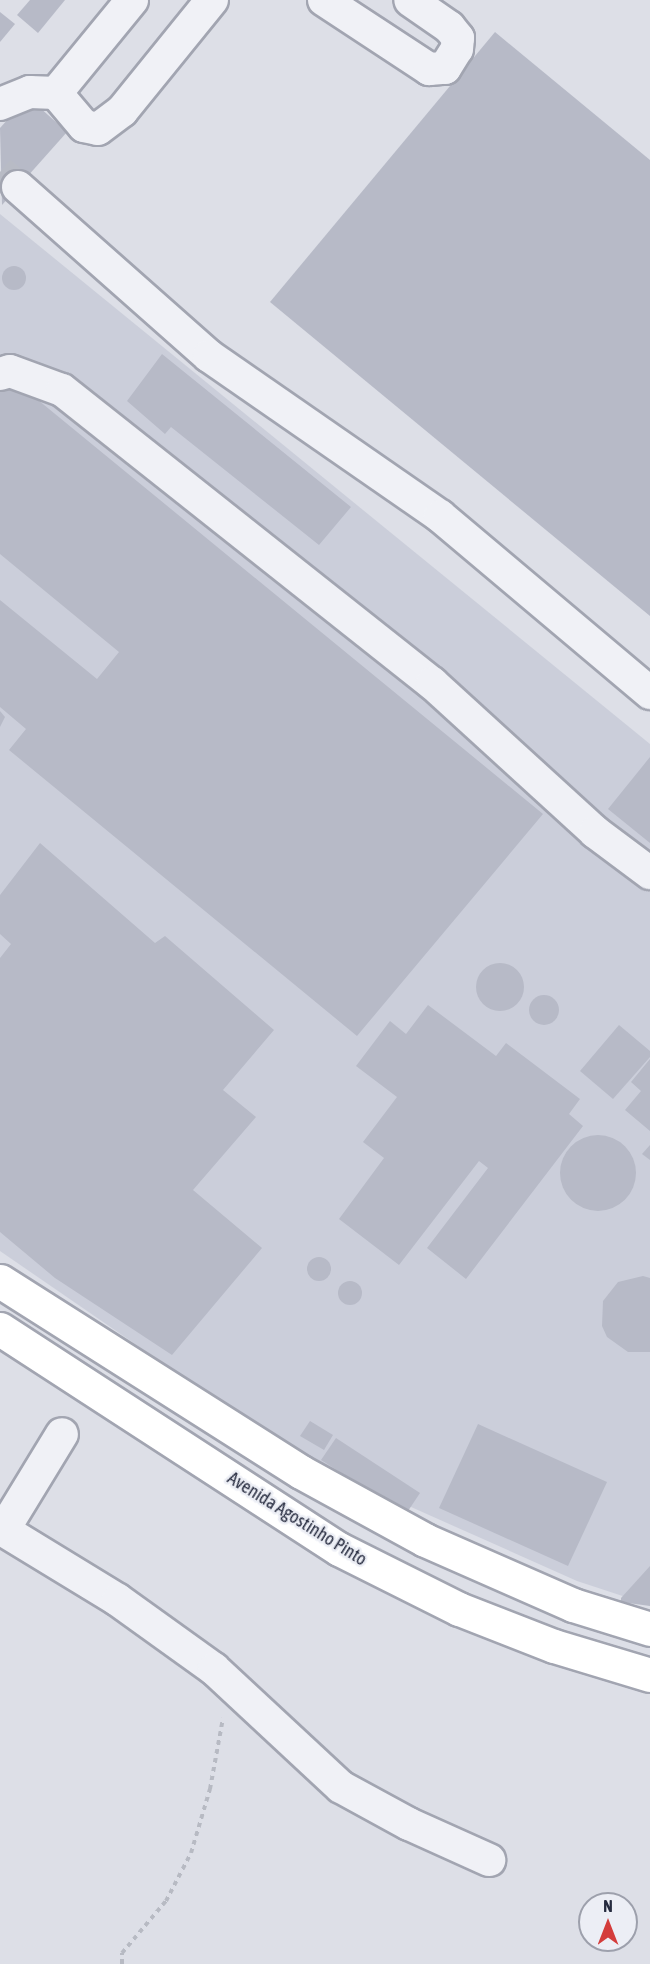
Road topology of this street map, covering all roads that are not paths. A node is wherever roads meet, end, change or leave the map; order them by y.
1 (132, 0) edge
2 (212, 0) edge
3 (324, 0) edge
4 (410, 0) edge
5 (56, 93) junction
6 (0, 104) edge
7 (18, 187) tunnel mouth
8 (0, 374) edge
9 (650, 693) edge
10 (650, 873) edge
11 (0, 1281) edge
12 (0, 1329) edge
13 (62, 1434) dead end
14 (2, 1529) edge
15 (650, 1629) edge
16 (650, 1675) edge
17 (489, 1860) dead end

1 - 5 lane
2 - 5 lane
3 - 4 lane
5 - 6 lane
7 - 9 lane
8 - 10 lane
11 - 15 main road
12 - 16 main road, Avenida Agostinho Pinto
13 - 14 lane
14 - 17 lane

